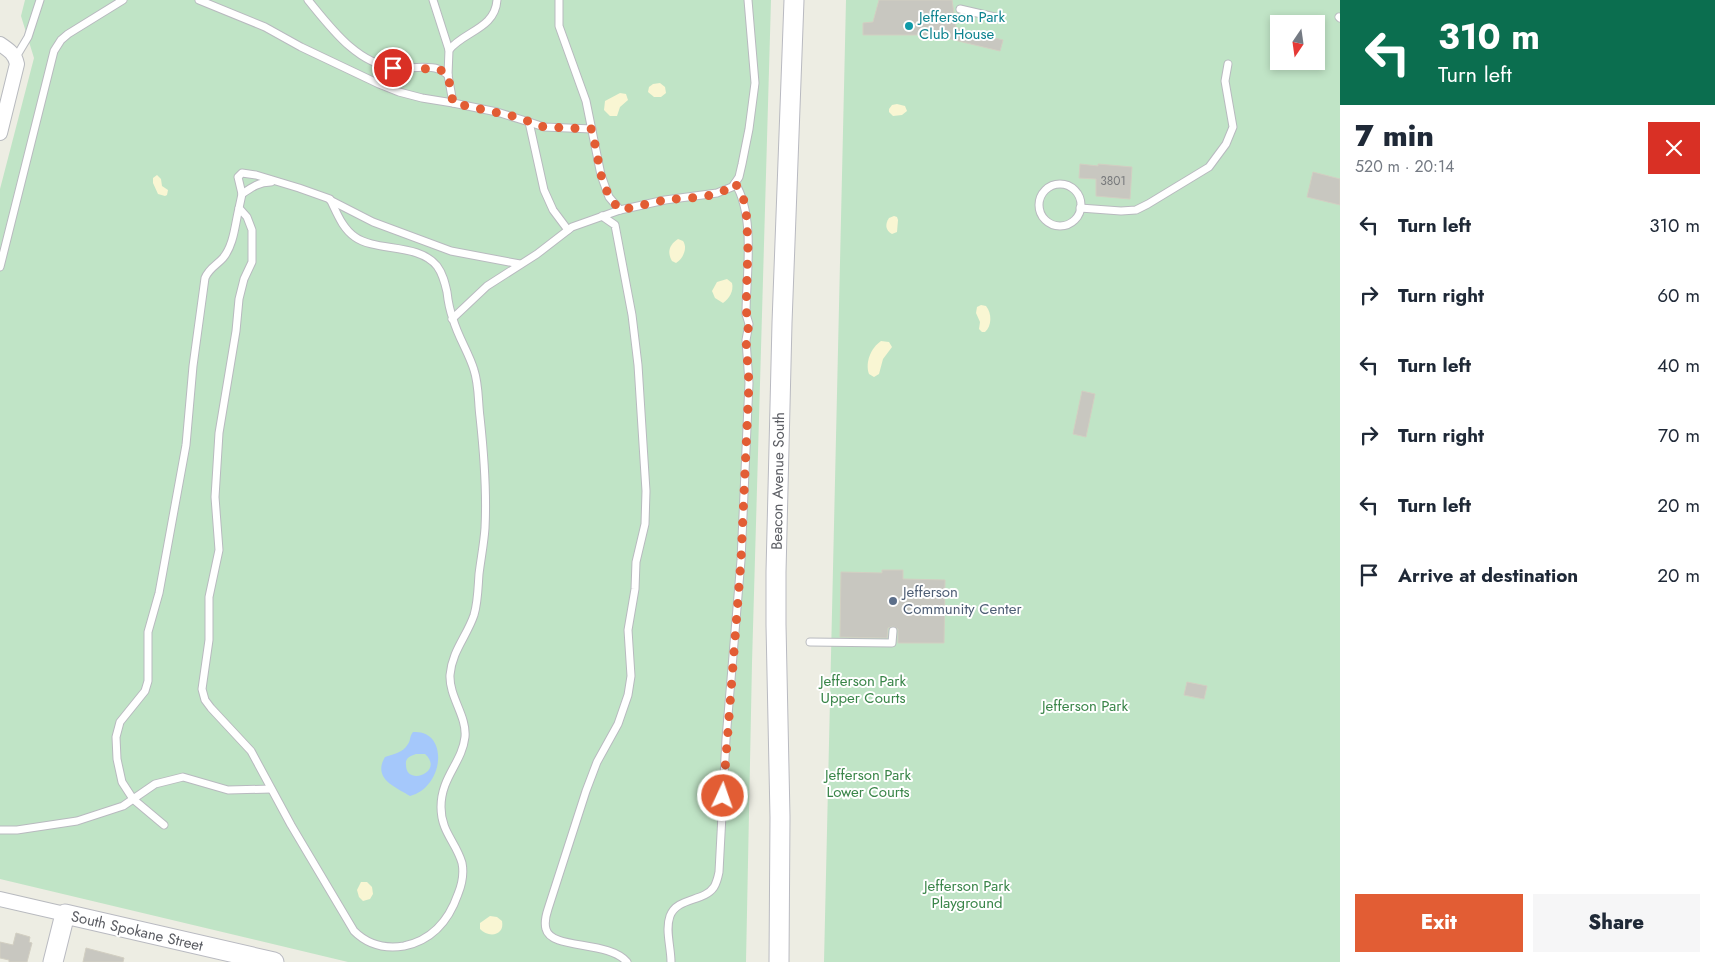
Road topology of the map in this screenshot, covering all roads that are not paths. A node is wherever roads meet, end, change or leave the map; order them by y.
1 (40, 0) edge
2 (123, 0) edge
3 (199, 0) edge
4 (308, 0) edge
5 (433, 0) edge
6 (497, 0) edge
7 (559, 0) edge
8 (748, 0) edge
9 (794, 0) edge
10 (960, 9) dead end
11 (999, 18) dead end
12 (0, 44) edge
13 (449, 50) junction
14 (16, 57) junction
15 (1228, 64) dead end
16 (448, 75) junction
17 (453, 103) junction
18 (529, 122) junction
19 (592, 129) junction
20 (0, 133) edge
21 (276, 182) junction
22 (735, 183) junction
23 (240, 185) junction
24 (253, 186) junction
25 (242, 194) junction
26 (330, 199) junction
27 (239, 208) junction
28 (1080, 208) junction
29 (620, 210) junction
30 (602, 216) junction
31 (568, 230) junction
32 (520, 264) junction
33 (0, 267) edge
34 (452, 319) junction
35 (893, 631) dead end
36 (810, 642) dead end
37 (271, 789) junction
38 (133, 799) junction
39 (164, 825) dead end
40 (0, 830) edge
41 (0, 899) edge
42 (65, 914) junction
43 (219, 956) edge
44 (52, 962) edge
45 (274, 962) edge
46 (627, 962) edge
47 (671, 962) edge
48 (779, 962) edge

1 - 14 lane
2 - 33 lane
3 - 17 lane
4 - 16 lane
5 - 13 lane
6 - 13 lane
7 - 19 lane
8 - 22 lane
9 - 48 main road, Beacon Avenue South
10 - 11 lane
12 - 14 street
13 - 16 lane
14 - 20 street
15 - 28 lane
16 - 17 lane
17 - 18 lane
18 - 19 lane
18 - 31 lane
19 - 29 lane
21 - 23 lane
21 - 24 lane
21 - 26 lane
22 - 29 lane
22 - 47 lane
23 - 24 lane
23 - 25 lane
24 - 25 lane
25 - 27 lane
26 - 32 lane
26 - 34 lane
27 - 37 lane
27 - 38 lane
28 - 28 lane
29 - 30 lane
30 - 31 lane
30 - 46 lane
31 - 32 lane
32 - 34 lane
34 - 37 lane
35 - 36 lane
37 - 38 lane
38 - 39 lane
38 - 40 lane
41 - 42 street, South Spokane Street
42 - 43 main road, South Spokane Street
42 - 44 main road
43 - 45 main road, South Spokane Street

